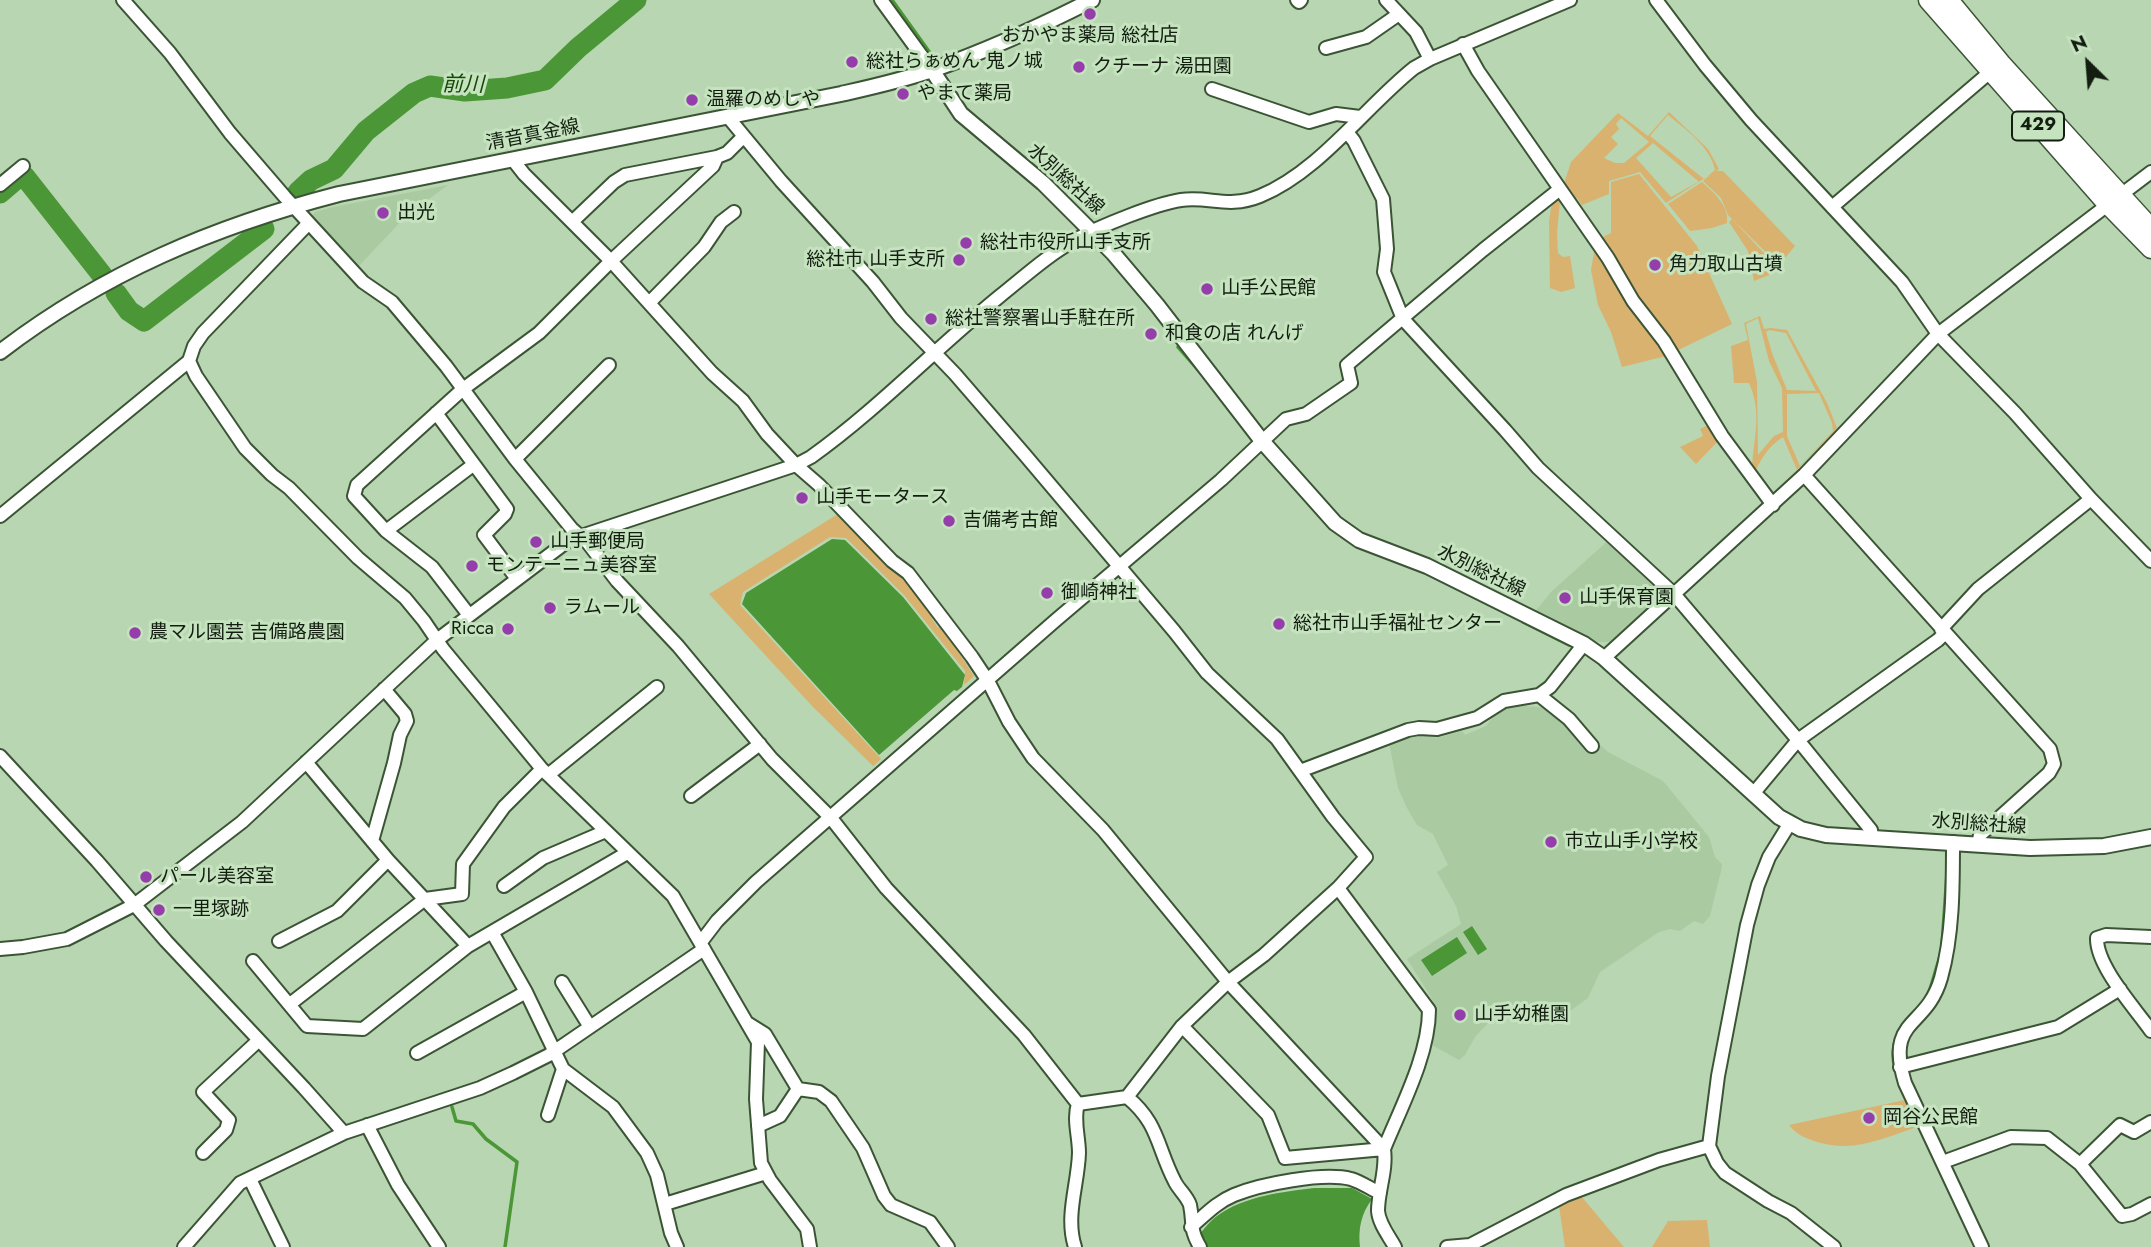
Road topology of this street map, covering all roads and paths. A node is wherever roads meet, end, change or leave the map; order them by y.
1 (123, 0) edge
2 (1386, 0) edge
3 (1570, 0) edge
4 (1656, 0) edge
5 (1928, 0) edge
6 (1949, 0) edge
7 (889, 2) edge
8 (1083, 2) edge
9 (1399, 14) junction
10 (1463, 44) junction
11 (1326, 48) dead end
12 (1430, 59) junction
13 (1996, 67) junction
14 (932, 70) junction
15 (1212, 89) dead end
16 (728, 117) junction
17 (1360, 117) junction
18 (1347, 132) junction
19 (743, 137) junction
20 (716, 157) junction
21 (513, 160) junction
22 (23, 166) dead end
23 (2151, 172) edge
24 (0, 186) edge
25 (1560, 189) junction
26 (2113, 200) junction
27 (294, 206) junction
28 (1832, 207) junction
29 (734, 212) dead end
30 (572, 222) junction
31 (309, 223) junction
32 (2151, 228) edge
33 (1092, 231) junction
34 (2151, 249) edge
35 (611, 261) junction
36 (650, 302) junction
37 (1403, 319) junction
38 (1938, 334) junction
39 (0, 352) edge
40 (934, 353) junction
41 (189, 360) junction
42 (609, 365) dead end
43 (463, 389) junction
44 (436, 414) junction
45 (1262, 441) junction
46 (515, 459) junction
47 (473, 465) junction
48 (796, 465) junction
49 (1804, 475) junction
50 (2091, 499) junction
51 (1773, 505) junction
52 (0, 516) edge
53 (386, 531) junction
54 (580, 536) junction
55 (2151, 561) edge
56 (1119, 566) junction
57 (517, 579) junction
58 (1674, 594) junction
59 (469, 615) junction
60 (1943, 631) junction
61 (437, 640) junction
62 (1584, 643) junction
63 (1604, 658) junction
64 (988, 681) junction
65 (657, 687) dead end
66 (384, 689) junction
67 (1539, 695) junction
68 (1798, 740) junction
69 (760, 744) junction
70 (1592, 746) dead end
71 (0, 756) edge
72 (306, 762) junction
73 (1300, 771) junction
74 (545, 772) junction
75 (1753, 794) junction
76 (691, 796) dead end
77 (831, 818) junction
78 (1790, 823) junction
79 (606, 831) junction
80 (1872, 837) junction
81 (2151, 837) edge
82 (372, 841) junction
83 (1952, 842) junction
84 (1978, 844) junction
85 (627, 853) junction
86 (388, 860) junction
87 (504, 887) dead end
88 (1338, 888) junction
89 (425, 900) junction
90 (134, 905) junction
91 (492, 932) junction
92 (2151, 937) edge
93 (279, 941) dead end
94 (468, 946) junction
95 (703, 946) junction
96 (0, 949) edge
97 (253, 961) dead end
98 (562, 982) dead end
99 (1228, 982) junction
100 (2120, 989) junction
101 (526, 992) junction
102 (290, 1004) junction
103 (749, 1024) junction
104 (1182, 1026) junction
105 (590, 1027) junction
106 (2151, 1031) edge
107 (259, 1040) junction
108 (555, 1051) junction
109 (417, 1054) dead end
110 (1900, 1067) junction
111 (563, 1069) junction
112 (797, 1089) junction
113 (1127, 1097) junction
114 (1078, 1104) junction
115 (548, 1115) dead end
116 (2151, 1122) edge
117 (368, 1125) junction
118 (758, 1126) junction
119 (344, 1133) junction
120 (1709, 1146) junction
121 (1384, 1149) junction
122 (203, 1153) dead end
123 (1942, 1162) junction
124 (2080, 1164) junction
125 (766, 1173) junction
126 (250, 1178) junction
127 (1380, 1193) junction
128 (665, 1204) junction
129 (2151, 1204) edge
130 (1191, 1227) junction
131 (184, 1247) edge
132 (283, 1247) edge
133 (439, 1247) edge
134 (677, 1247) edge
135 (810, 1247) edge
136 (948, 1247) edge
137 (1075, 1247) edge
138 (1199, 1247) edge
139 (1395, 1247) edge
140 (1447, 1247) edge
141 (1834, 1247) edge
142 (1982, 1247) edge

1 - 27 street
2 - 9 street
3 - 10 street
4 - 28 street
5 - 13 highway, 429
6 - 13 highway, 429
7 - 14 street
8 - 14 main road, 清音真金線
9 - 11 street
9 - 12 street
10 - 12 street
10 - 25 street
12 - 17 street
13 - 26 highway, 429
13 - 28 street
14 - 16 main road, 清音真金線
14 - 33 main road, 水別総社線
15 - 17 street
16 - 19 street
16 - 21 main road, 清音真金線
17 - 18 street
18 - 33 street
18 - 37 street
19 - 20 street
19 - 40 street
20 - 30 street
20 - 35 street
21 - 27 main road, 清音真金線
21 - 30 street
22 - 24 street
23 - 26 street
25 - 37 street
25 - 51 street
26 - 32 highway, 429
26 - 34 highway, 429
26 - 38 street
27 - 31 street
27 - 39 main road, 清音真金線
28 - 38 street
29 - 36 street
30 - 35 street
31 - 41 street
31 - 43 street
33 - 40 street
33 - 45 main road, 水別総社線
35 - 36 street
35 - 43 street
36 - 48 street
37 - 45 street
37 - 58 street
38 - 49 street
38 - 50 street
40 - 48 street
40 - 56 street
41 - 52 street
41 - 61 street
42 - 46 street
43 - 44 street
43 - 46 street
44 - 47 street
44 - 53 street
45 - 56 street
45 - 62 main road, 水別総社線
46 - 54 street
47 - 53 street
47 - 57 street
48 - 54 street
48 - 64 street
49 - 51 street
49 - 60 street
50 - 55 street
50 - 60 street
51 - 58 street
53 - 59 street
54 - 57 street
54 - 69 street
56 - 64 street
56 - 73 street
57 - 59 street
58 - 63 street
58 - 68 street
59 - 61 street
60 - 68 street
60 - 84 street
61 - 66 street
61 - 74 street
62 - 63 main road, 水別総社線
62 - 67 street
63 - 75 main road, 水別総社線
64 - 77 street
64 - 99 street
65 - 74 street
66 - 72 street
66 - 82 street
67 - 70 street
67 - 73 street
68 - 75 street
68 - 80 street
69 - 76 street
69 - 77 street
71 - 90 street
72 - 82 street
72 - 90 street
73 - 88 street
74 - 79 street
74 - 89 street
75 - 78 main road, 水別総社線
77 - 95 street
77 - 114 street
78 - 80 main road, 水別総社線
78 - 120 street
79 - 85 street
79 - 87 street
80 - 83 main road, 水別総社線
81 - 84 main road, 水別総社線
82 - 86 street
83 - 84 main road, 水別総社線
83 - 110 street
85 - 91 street
85 - 95 street
86 - 89 street
86 - 93 street
88 - 99 street
88 - 121 street
89 - 94 street
89 - 102 street
90 - 96 street
90 - 107 street
91 - 94 street
91 - 101 street
92 - 100 street
94 - 102 street
95 - 103 street
95 - 105 street
97 - 102 street
98 - 105 street
99 - 104 street
99 - 121 street
100 - 106 street
100 - 110 street
101 - 108 street
101 - 109 street
103 - 112 street
103 - 118 street
104 - 113 street
104 - 121 street
105 - 108 street
107 - 119 street
107 - 122 street
108 - 111 street
108 - 117 street
110 - 123 street
111 - 115 street
111 - 128 street
112 - 118 street
112 - 136 street
113 - 114 street
113 - 130 street
114 - 137 street
116 - 124 street
117 - 119 street
117 - 133 street
118 - 125 street
119 - 126 street
120 - 140 street
120 - 141 street
121 - 127 street
123 - 124 street
123 - 142 street
124 - 129 street
125 - 128 street
125 - 135 street
126 - 131 street
126 - 132 street
127 - 130 street
127 - 139 street
128 - 134 street
130 - 138 street

